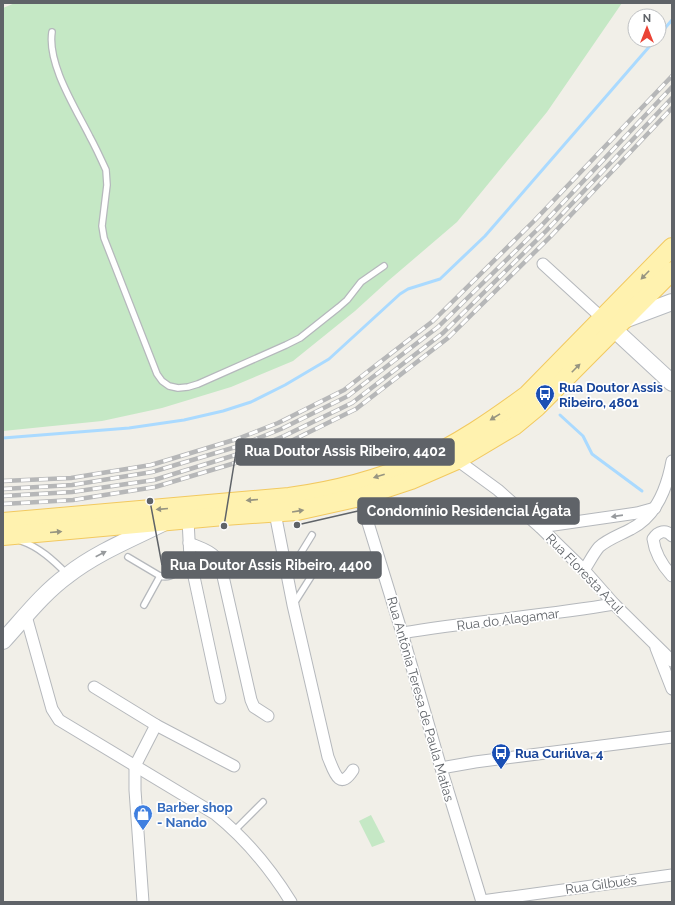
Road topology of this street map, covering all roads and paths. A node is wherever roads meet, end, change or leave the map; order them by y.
1 (52, 32) dead end
2 (672, 247) edge
3 (542, 264) dead end
4 (384, 266) dead end
5 (669, 280) edge
6 (672, 302) edge
7 (613, 323) junction
8 (672, 383) edge
9 (457, 460) junction
10 (672, 461) edge
11 (360, 497) junction
12 (655, 508) junction
13 (275, 513) junction
14 (188, 520) junction
15 (166, 522) junction
16 (540, 526) junction
17 (4, 531) edge
18 (312, 536) dead end
19 (672, 536) edge
20 (189, 542) junction
21 (128, 557) dead end
22 (190, 558) junction
23 (319, 564) dead end
24 (584, 570) junction
25 (68, 574) junction
26 (160, 576) junction
27 (287, 576) junction
28 (672, 576) edge
29 (614, 604) junction
30 (144, 605) dead end
31 (293, 605) junction
32 (26, 616) junction
33 (402, 633) junction
34 (3, 641) edge
35 (655, 644) junction
36 (672, 661) edge
37 (94, 687) dead end
38 (672, 688) edge
39 (220, 698) dead end
40 (268, 716) dead end
41 (156, 725) junction
42 (672, 737) edge
43 (135, 766) junction
44 (234, 766) dead end
45 (441, 768) junction
46 (353, 770) dead end
47 (263, 802) dead end
48 (235, 830) junction
49 (672, 875) edge
50 (482, 901) edge
51 (143, 902) edge
52 (291, 902) edge

1 - 4 lane
2 -> 7 main road
3 - 7 street
5 - 7 main road
6 - 7 street
7 - 8 street
9 -> 7 main road
7 -> 17 main road
9 - 11 main road
9 - 16 street, Rua Floresta Azul
10 - 12 street
13 -> 11 main road
11 - 33 street, Rua Antônia Teresa de Paula Matias
12 -> 16 street
12 - 24 street
13 - 14 main road
13 - 27 street
14 - 15 main road
14 - 20 street
17 -> 15 main road
25 -> 15 street
16 - 24 street, Rua Floresta Azul
17 - 25 lane
18 - 27 lane
19 - 28 street
20 - 22 street
20 - 40 street
21 - 26 lane
22 - 26 lane
22 - 39 street
23 - 31 lane
24 - 29 street, Rua Floresta Azul
25 - 32 street
26 - 30 lane
27 - 31 street
29 - 33 street, Rua do Alagamar
29 - 35 street, Rua Floresta Azul
31 - 46 street
32 - 34 street
32 - 43 street
33 - 45 street, Rua Antônia Teresa de Paula Matias
35 - 36 street, Rua Floresta Azul
35 - 38 street
37 - 41 street
41 - 43 street
41 - 44 street
42 - 45 street
43 - 48 street
43 - 51 street
45 - 50 street, Rua Antônia Teresa de Paula Matias
47 - 48 lane
48 - 52 street
49 - 50 street, Rua Gilbués

